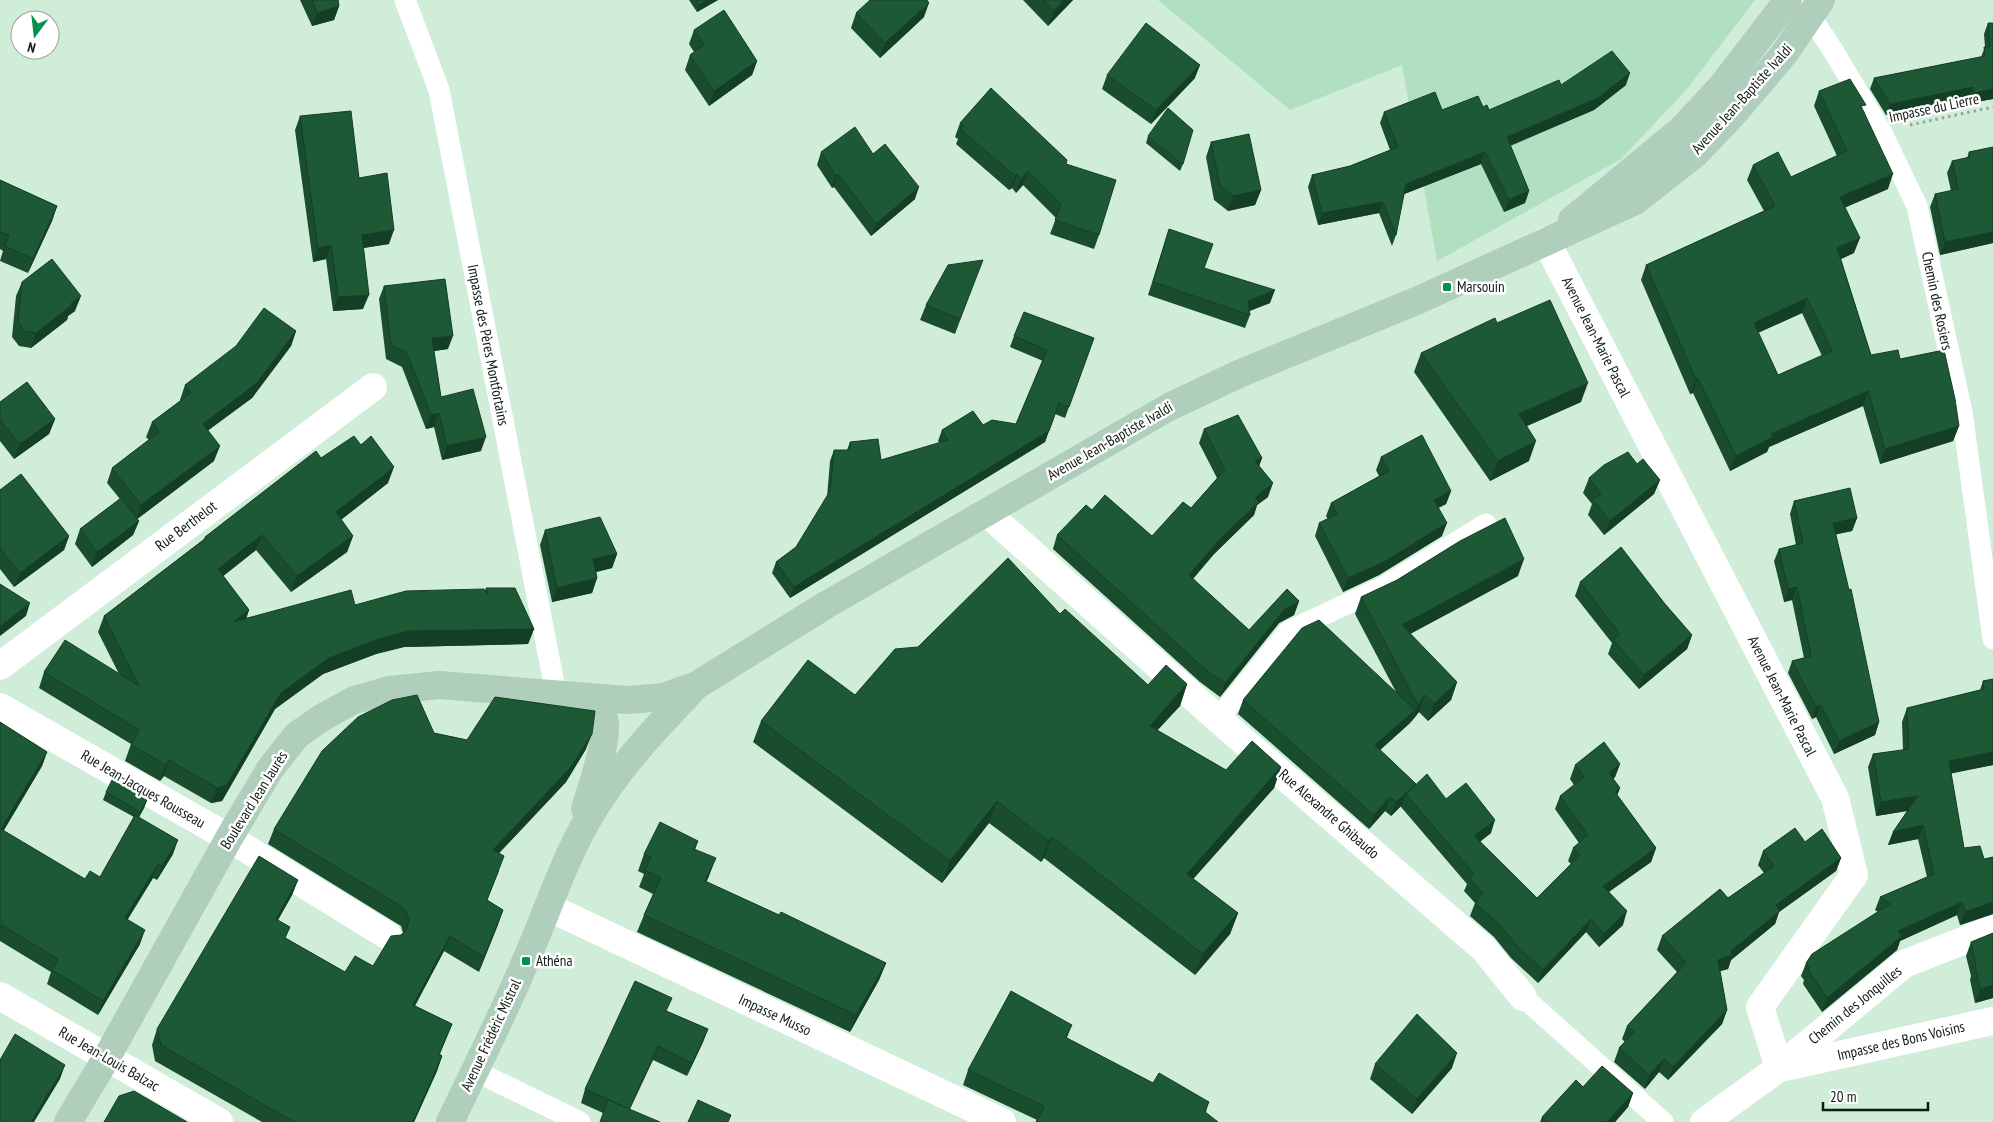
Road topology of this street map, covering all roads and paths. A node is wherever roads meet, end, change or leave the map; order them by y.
1 (404, 0) edge
2 (1787, 1) edge
3 (1816, 8) edge
4 (1993, 107) edge
5 (1881, 131) junction
6 (1546, 242) junction
7 (373, 386) dead end
8 (987, 513) junction
9 (1486, 524) dead end
10 (1993, 639) edge
11 (0, 666) edge
12 (697, 685) junction
13 (556, 694) junction
14 (588, 697) junction
15 (0, 707) edge
16 (1218, 719) junction
17 (578, 837) junction
18 (229, 838) junction
19 (548, 907) junction
20 (1993, 929) edge
21 (388, 936) dead end
22 (0, 996) edge
23 (1523, 997) joint
24 (1993, 1021) edge
25 (107, 1057) junction
26 (1779, 1068) junction
27 (475, 1071) junction
28 (68, 1122) edge
29 (218, 1122) edge
30 (450, 1122) edge
31 (580, 1122) edge
32 (1002, 1122) edge
33 (1663, 1122) edge
34 (1704, 1122) edge

1 - 13 lane, Impasse des Pères Montfortains
2 - 3 lane, Chemin des Rosiers
2 - 6 main road, Avenue Jean-Baptiste Ivaldi
3 - 5 lane, Chemin des Rosiers
3 - 6 main road, Avenue Jean-Baptiste Ivaldi
4 - 5 path, Impasse du Lierre
5 - 10 lane, Chemin des Rosiers
6 - 8 main road, Avenue Jean-Baptiste Ivaldi
6 - 26 street, Avenue Jean-Marie Pascal
7 - 11 street, Rue Berthelot
8 - 12 main road, Avenue Jean-Baptiste Ivaldi
8 - 16 street, Rue Alexandre Ghibaudo
9 - 16 lane
12 - 14 main road, Boulevard Jean Jaurès
12 - 17 main road, Avenue Frédéric Mistral
13 - 14 main road, Boulevard Jean Jaurès
13 - 18 main road, Boulevard Jean Jaurès
14 - 17 main road, Avenue Frédéric Mistral
15 - 18 street, Rue Jean-Jacques Rousseau
16 - 23 street, Rue Alexandre Ghibaudo
17 - 19 main road, Avenue Frédéric Mistral
18 - 21 street, Rue Jean-Jacques Rousseau
18 - 25 main road, Boulevard Jean Jaurès
19 - 27 main road, Avenue Frédéric Mistral
19 - 32 street, Impasse Musso
20 - 26 street, Chemin des Jonquilles
22 - 25 street, Rue Jean-Louis Balzac
23 - 33 lane, Rue Alexandre Ghibaudo
24 - 26 street, Impasse des Bons Voisins
25 - 28 main road, Boulevard Jean Jaurès
25 - 29 street, Rue Jean-Louis Balzac
26 - 34 street
27 - 30 main road, Avenue Frédéric Mistral
27 - 31 lane

